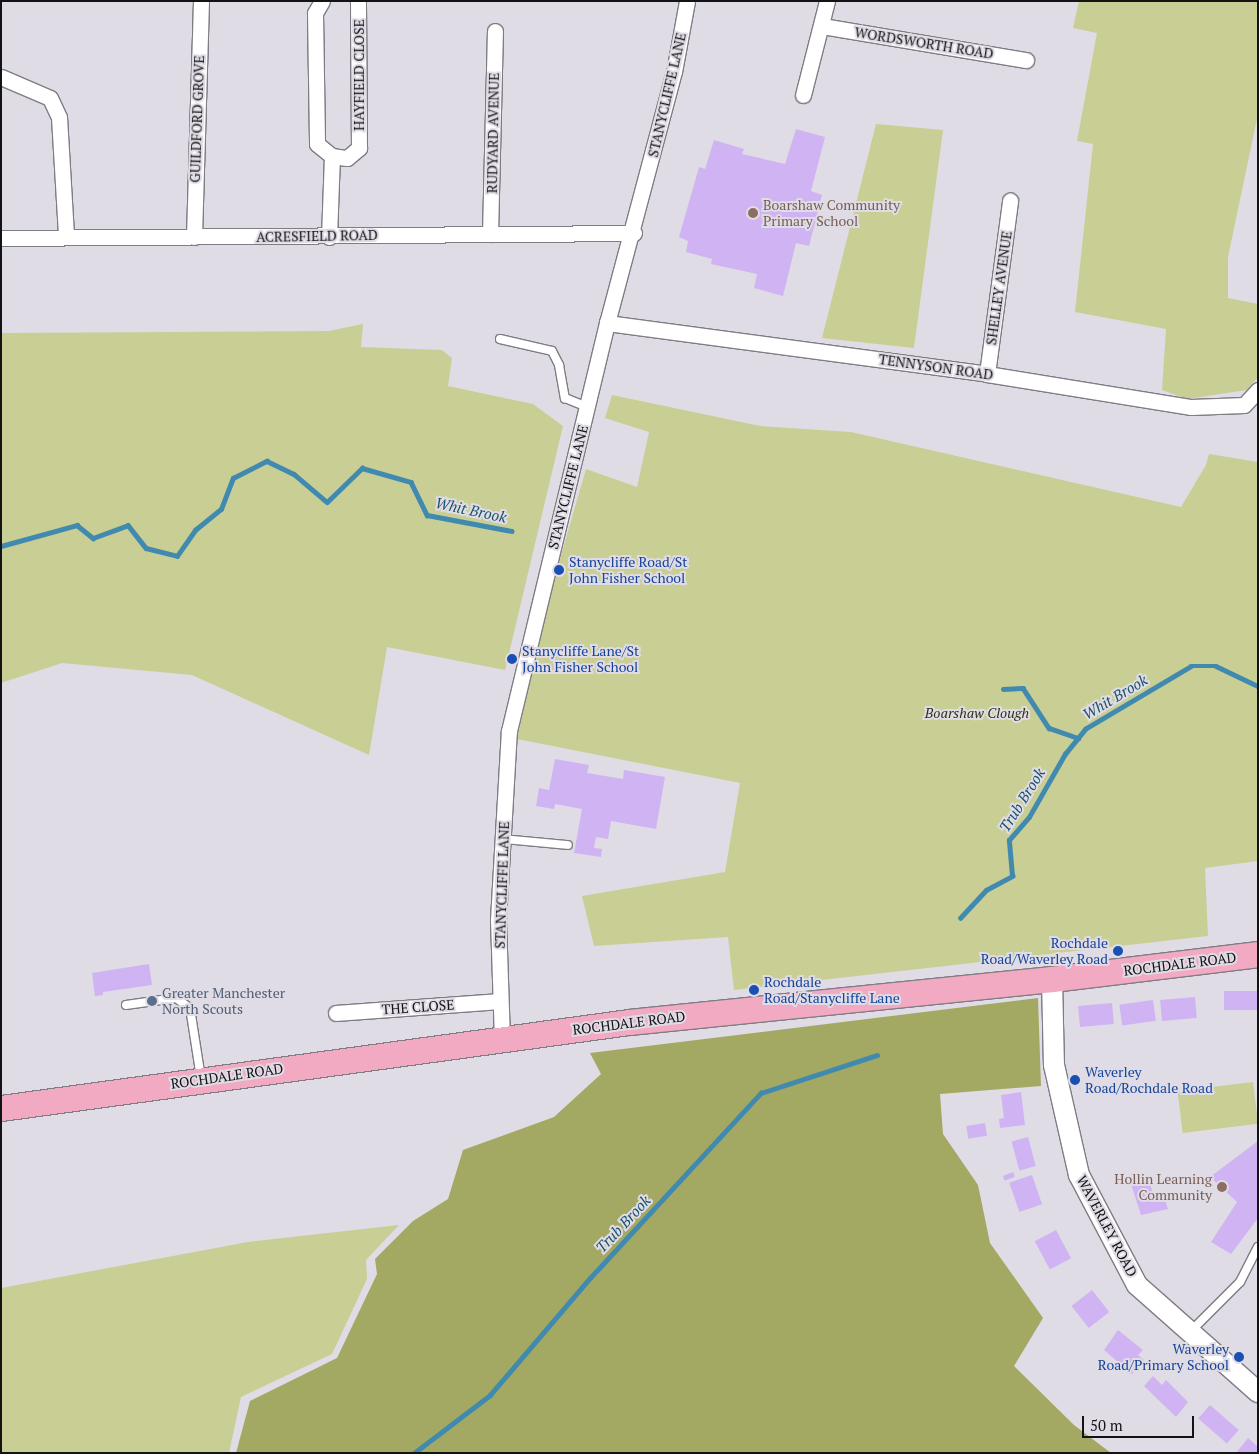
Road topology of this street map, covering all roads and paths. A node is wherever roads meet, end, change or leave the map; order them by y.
1 (201, 1) edge
2 (322, 1) edge
3 (358, 1) edge
4 (687, 1) edge
5 (827, 1) edge
6 (822, 26) junction
7 (510, 31) dead end
8 (1026, 60) dead end
9 (1, 77) edge
10 (803, 95) dead end
11 (332, 156) junction
12 (1010, 201) dead end
13 (634, 233) junction
14 (490, 234) junction
15 (66, 236) junction
16 (194, 237) junction
17 (329, 237) junction
18 (1, 238) edge
19 (608, 323) junction
20 (500, 339) dead end
21 (987, 374) junction
22 (1258, 390) edge
23 (587, 407) junction
24 (503, 839) junction
25 (568, 845) dead end
26 (1258, 954) edge
27 (1052, 979) junction
28 (500, 1001) junction
29 (126, 1006) dead end
30 (336, 1012) dead end
31 (502, 1040) junction
32 (201, 1080) junction
33 (1, 1108) edge
34 (1258, 1248) edge
35 (1190, 1332) junction
36 (1257, 1389) edge

1 - 16 street, GUILDFORD GROVE
2 - 11 street
3 - 11 street, HAYFIELD CLOSE
4 - 13 street, STANYCLIFFE LANE
5 - 6 street
6 - 8 street, WORDSWORTH ROAD
6 - 10 street
7 - 14 street, RUDYARD AVENUE
9 - 15 street
11 - 17 street
12 - 21 street, SHELLEY AVENUE
13 - 14 street, ACRESFIELD ROAD
13 - 19 street, STANYCLIFFE LANE
14 - 17 street, ACRESFIELD ROAD
15 - 16 street, ACRESFIELD ROAD
15 - 18 street, ACRESFIELD ROAD
16 - 17 street, ACRESFIELD ROAD
19 - 21 street, TENNYSON ROAD
19 - 23 street, STANYCLIFFE LANE
20 - 23 lane
21 - 22 street, TENNYSON ROAD
23 - 24 street, STANYCLIFFE LANE
24 - 25 lane
24 - 28 street, STANYCLIFFE LANE
26 - 27 main road, ROCHDALE ROAD
27 - 31 main road, ROCHDALE ROAD
27 - 35 street, WAVERLEY ROAD
28 - 30 street, THE CLOSE
28 - 31 street, STANYCLIFFE LANE
29 - 32 lane
31 - 32 main road, ROCHDALE ROAD
32 - 33 main road, ROCHDALE ROAD
34 - 35 lane
35 - 36 street, WAVERLEY ROAD

